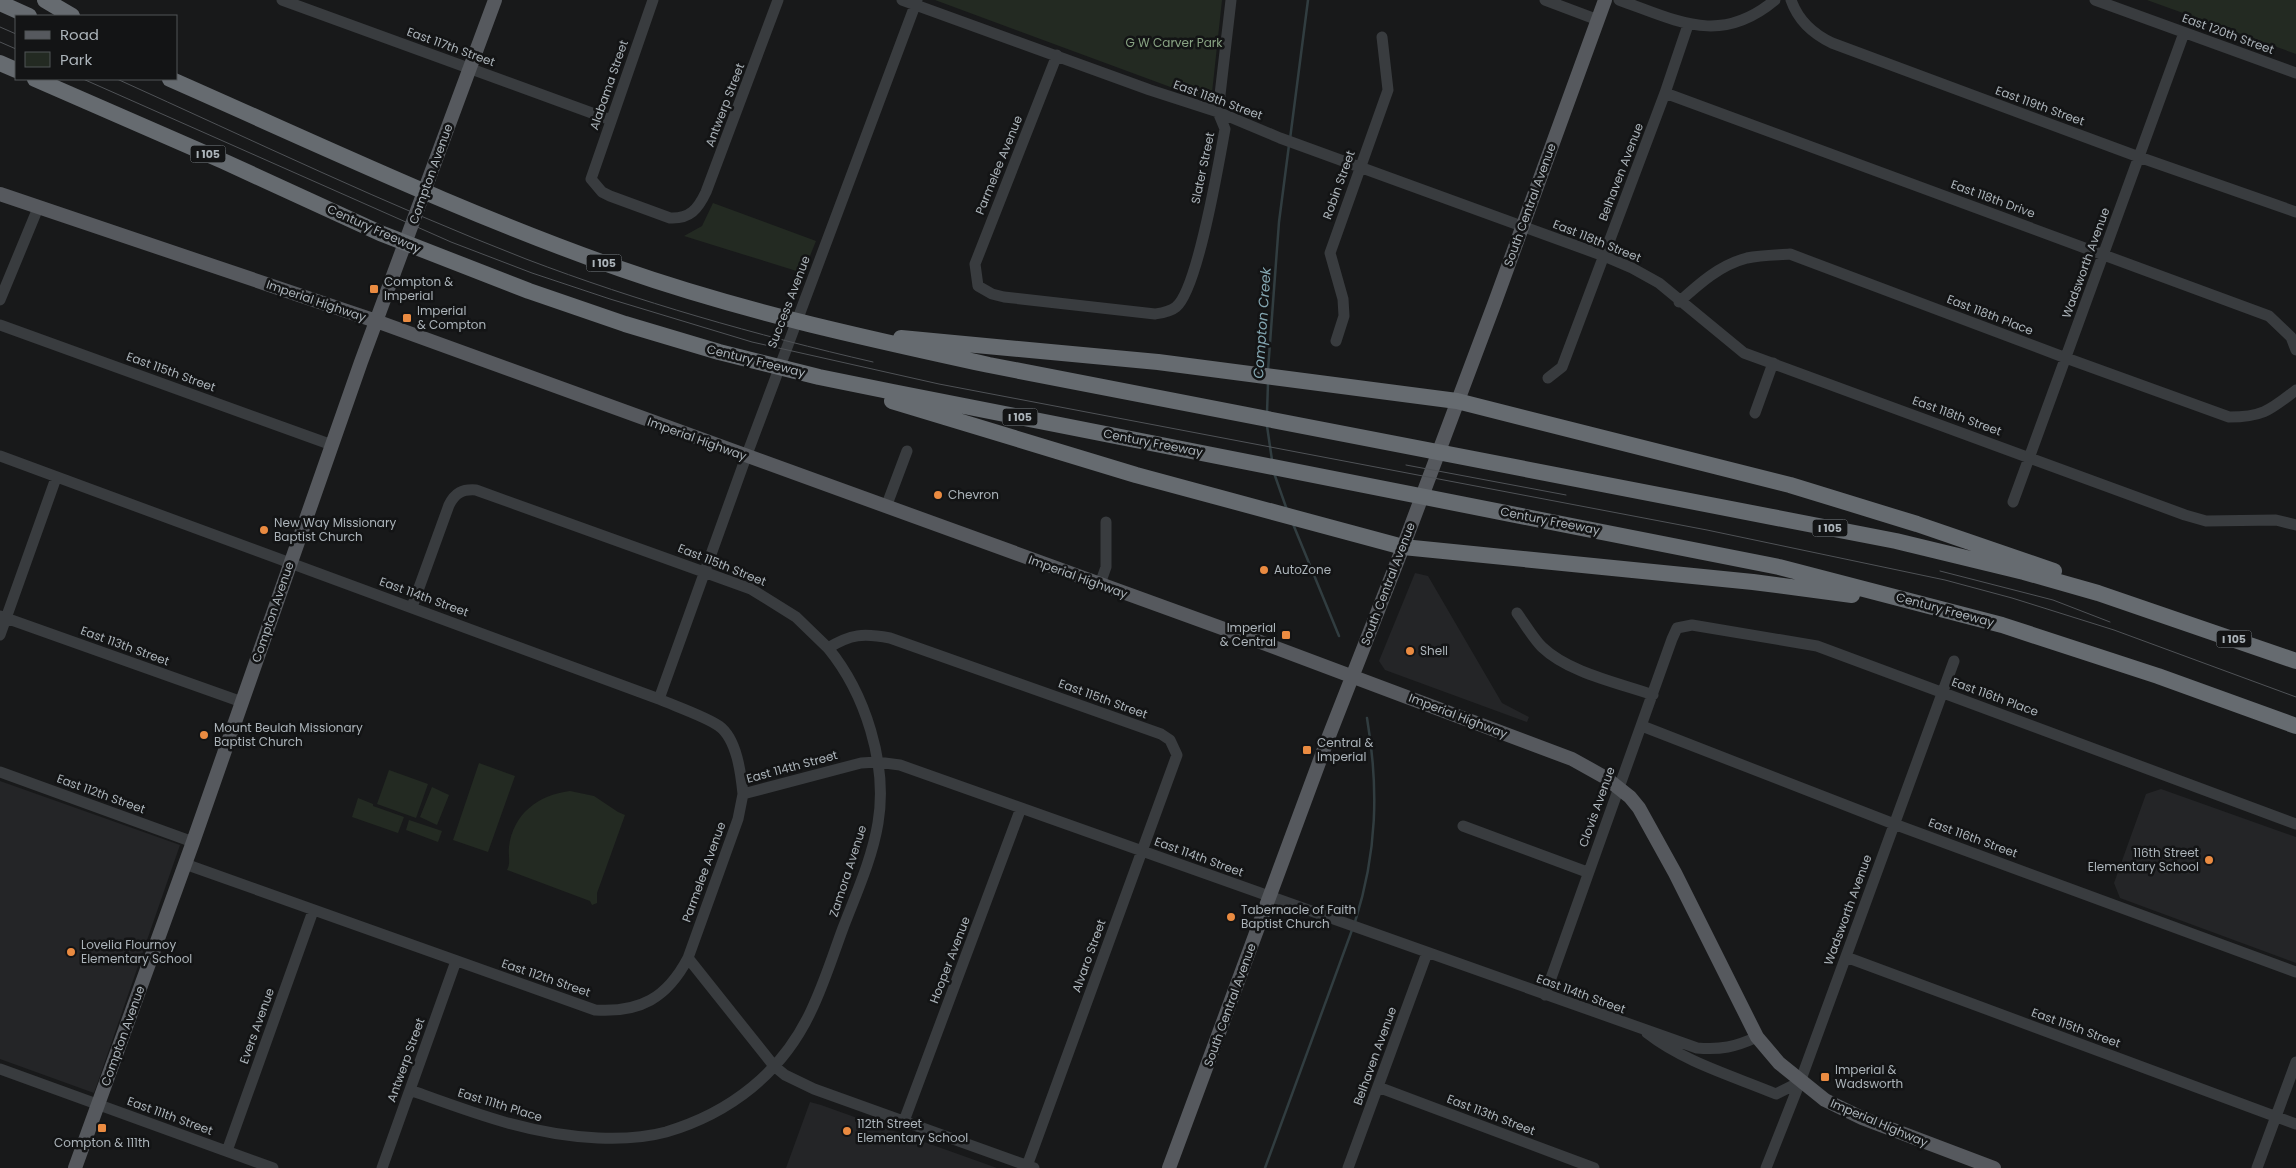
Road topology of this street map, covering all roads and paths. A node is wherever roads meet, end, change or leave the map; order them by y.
1 (45, 0) edge
2 (282, 0) edge
3 (495, 0) edge
4 (653, 0) edge
5 (778, 0) edge
6 (902, 0) edge
7 (1231, 0) edge
8 (1545, 0) edge
9 (1605, 0) edge
10 (1619, 0) edge
11 (1775, 0) edge
12 (1791, 0) edge
13 (2095, 0) edge
14 (916, 2) edge
15 (0, 3) edge
16 (27, 15) edge
17 (70, 15) edge
18 (1598, 20) junction
19 (1688, 24) junction
20 (2184, 33) junction
21 (1382, 37) dead end
22 (1057, 55) junction
23 (0, 63) edge
24 (470, 69) junction
25 (15, 70) edge
26 (2296, 73) edge
27 (178, 75) edge
28 (37, 80) edge
29 (172, 80) edge
30 (1665, 94) junction
31 (242, 111) junction
32 (1218, 112) junction
33 (611, 120) junction
34 (2139, 157) junction
35 (1360, 167) junction
36 (591, 179) joint
37 (0, 194) edge
38 (38, 208) junction
39 (2296, 212) edge
40 (1522, 226) junction
41 (2103, 254) junction
42 (1604, 256) junction
43 (0, 300) edge
44 (1679, 302) junction
45 (1176, 307) joint
46 (376, 322) junction
47 (0, 325) edge
48 (859, 337) junction
49 (1336, 341) dead end
50 (2296, 350) edge
51 (2066, 358) junction
52 (1773, 363) junction
53 (819, 376) junction
54 (1548, 378) dead end
55 (2296, 390) edge
56 (1457, 401) junction
57 (1755, 413) dead end
58 (332, 444) junction
59 (907, 451) dead end
60 (0, 456) edge
61 (746, 457) junction
62 (2030, 457) junction
63 (56, 478) junction
64 (2013, 502) dead end
65 (886, 507) junction
66 (1106, 522) dead end
67 (2296, 525) edge
68 (1403, 547) junction
69 (291, 562) junction
70 (704, 572) junction
71 (1100, 584) junction
72 (1916, 602) junction
73 (412, 607) junction
74 (1517, 613) dead end
75 (3, 617) edge
76 (2172, 617) junction
77 (1677, 628) joint
78 (0, 634) edge
79 (828, 648) junction
80 (1954, 661) dead end
81 (2296, 661) edge
82 (1352, 676) junction
83 (1942, 692) junction
84 (1653, 694) junction
85 (659, 699) junction
86 (242, 702) junction
87 (1642, 726) junction
88 (2296, 726) edge
89 (1177, 755) joint
90 (877, 762) junction
91 (0, 772) edge
92 (1618, 786) junction
93 (743, 794) junction
94 (1021, 808) junction
95 (1894, 824) junction
96 (2296, 824) edge
97 (1464, 826) dead end
98 (193, 842) junction
99 (1142, 852) junction
100 (184, 864) junction
101 (1587, 872) junction
102 (1270, 897) junction
103 (313, 911) junction
104 (1427, 953) junction
105 (688, 958) junction
106 (1846, 958) junction
107 (456, 961) junction
108 (2296, 972) edge
109 (1545, 995) junction
110 (1644, 1031) junction
111 (1757, 1037) junction
112 (2296, 1062) edge
113 (774, 1066) junction
114 (0, 1069) edge
115 (1800, 1082) junction
116 (1378, 1087) junction
117 (410, 1090) junction
118 (99, 1105) junction
119 (2276, 1116) junction
120 (904, 1122) junction
121 (2296, 1124) edge
122 (227, 1151) junction
123 (1030, 1167) edge
124 (75, 1168) edge
125 (273, 1168) edge
126 (382, 1168) edge
127 (1170, 1168) edge
128 (1348, 1168) edge
129 (1594, 1168) edge
130 (1766, 1168) edge
131 (1994, 1168) edge
132 (2257, 1168) edge

1 - 17 highway
2 - 24 street, East 117th Street
3 - 24 main road, Compton Avenue
4 - 33 street, Alabama Street
5 - 36 street, Antwerp Street
6 - 14 street, East 118th Street
7 - 32 street, Slater Street
8 - 18 street
9 - 18 main road, South Central Avenue
10 - 19 street
11 - 19 street
12 - 34 street, East 119th Street
13 - 20 street, East 120th Street
14 - 22 street, East 118th Street
14 - 61 street, Success Avenue
15 - 16 highway
18 - 40 main road, South Central Avenue
19 - 30 street, Belhaven Avenue
20 - 26 street, East 120th Street
20 - 34 street, Wadsworth Avenue
21 - 35 street, Robin Street
22 - 32 street, East 118th Street
22 - 45 street, Parmelee Avenue
23 - 25 highway
24 - 33 street, East 117th Street
24 - 46 main road, Compton Avenue
27 - 31 highway
28 - 53 highway, Century Freeway / I 105
29 - 31 highway, I 105
30 - 41 street, East 118th Drive
30 - 42 street, Belhaven Avenue
31 - 48 highway, I 105
32 - 35 street, East 118th Street
32 - 45 street, Slater Street
33 - 36 street, Alabama Street
34 - 39 street, East 119th Street
34 - 41 street, Wadsworth Avenue
35 - 40 street, East 118th Street
35 - 49 street, Robin Street
37 - 38 main road, Imperial Highway
38 - 43 street
38 - 46 main road, Imperial Highway
40 - 42 street, East 118th Street
40 - 56 main road, South Central Avenue
41 - 50 street, East 118th Drive
41 - 51 street, Wadsworth Avenue
42 - 44 street, East 118th Street
42 - 54 street, Belhaven Avenue
44 - 51 street, East 118th Place
44 - 52 street, East 118th Street
46 - 58 main road, Compton Avenue
46 - 61 main road, Imperial Highway
47 - 58 street, East 115th Street
48 - 56 highway
48 - 76 highway, I 105
51 - 55 street, East 118th Place
51 - 62 street, Wadsworth Avenue
52 - 57 street
52 - 62 street, East 118th Street
53 - 68 highway
53 - 72 highway, Century Freeway / I 105
56 - 68 main road, South Central Avenue
56 - 76 highway
58 - 69 main road, Compton Avenue
59 - 65 street
60 - 63 street, East 114th Street
61 - 65 main road, Imperial Highway
61 - 70 street, Success Avenue
62 - 64 street, Wadsworth Avenue
62 - 67 street, East 118th Street
63 - 69 street, East 114th Street
63 - 75 street
65 - 71 main road, Imperial Highway
66 - 71 street
68 - 72 highway
68 - 82 main road, South Central Avenue
69 - 73 street, East 114th Street
69 - 86 main road, Compton Avenue
70 - 73 street, East 115th Street
70 - 79 street, East 115th Street
70 - 85 street, Success Avenue
71 - 82 main road, Imperial Highway
72 - 88 highway, Century Freeway / I 105
73 - 85 street, East 114th Street
74 - 84 street
75 - 78 street
75 - 86 street, East 113th Street
76 - 81 highway, I 105
77 - 83 street, East 116th Place
77 - 84 street, Clovis Avenue
79 - 89 street, East 115th Street
79 - 90 street, Zamora Avenue
80 - 83 street, Wadsworth Avenue
82 - 92 main road, Imperial Highway
82 - 102 main road, South Central Avenue
83 - 95 street, Wadsworth Avenue
83 - 96 street, East 116th Place
84 - 87 street, Clovis Avenue
85 - 93 street, East 114th Street
86 - 98 main road, Compton Avenue
87 - 92 street, Clovis Avenue
87 - 95 street, East 116th Street
89 - 99 street, Alvaro Street
90 - 93 street, East 114th Street
90 - 94 street, East 114th Street
90 - 113 street, Zamora Avenue
91 - 98 street, East 112th Street
92 - 101 street, Clovis Avenue
92 - 111 main road, Imperial Highway
93 - 105 street, Parmelee Avenue
94 - 99 street, East 114th Street
94 - 120 street, Hooper Avenue
95 - 106 street, Wadsworth Avenue
95 - 108 street, East 116th Street
97 - 101 street
98 - 100 main road, Compton Avenue
99 - 102 street, East 114th Street
99 - 123 street, Alvaro Street
100 - 103 street, East 112th Street
100 - 118 main road, Compton Avenue
101 - 109 street, Clovis Avenue
102 - 104 street, East 114th Street
102 - 127 main road, South Central Avenue
103 - 107 street, East 112th Street
103 - 122 street, Evers Avenue
104 - 109 street, East 114th Street
104 - 116 street, Belhaven Avenue
105 - 107 street, East 112th Street
105 - 113 street
106 - 115 street, Wadsworth Avenue
106 - 119 street, East 115th Street
107 - 117 street, Antwerp Street
109 - 110 street, East 114th Street
110 - 111 street, East 114th Street
110 - 115 street, East 114th Street
111 - 115 main road, Imperial Highway
112 - 119 street
113 - 117 street, East 111th Place
113 - 120 street
114 - 118 street, East 111th Street
115 - 130 street, Wadsworth Avenue
115 - 131 main road, Imperial Highway
116 - 128 street, Belhaven Avenue
116 - 129 street, East 113th Street
117 - 126 street, Antwerp Street
118 - 122 street, East 111th Street
118 - 124 main road, Compton Avenue
119 - 121 street, East 115th Street
119 - 132 street
120 - 123 street
122 - 125 street, East 111th Street

